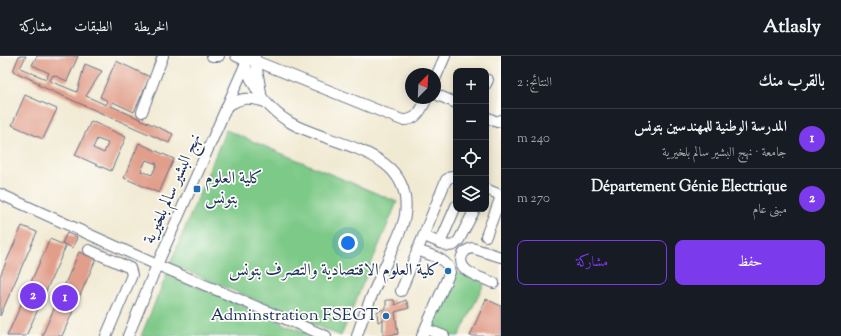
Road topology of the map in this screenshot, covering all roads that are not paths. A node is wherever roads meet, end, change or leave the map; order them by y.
1 (163, 56) edge
2 (212, 56) edge
3 (219, 56) edge
4 (236, 56) edge
5 (445, 56) edge
6 (250, 60) edge
7 (440, 68) edge
8 (441, 97) edge
9 (266, 102) junction
10 (453, 102) edge
11 (423, 104) edge
12 (228, 106) junction
13 (142, 112) dead end
14 (489, 118) edge
15 (501, 120) edge
16 (453, 176) edge
17 (489, 190) edge
18 (0, 194) edge
19 (453, 212) edge
20 (473, 212) edge
21 (424, 236) junction
22 (486, 236) dead end
23 (440, 243) junction
24 (89, 250) dead end
25 (417, 250) junction
26 (501, 257) edge
27 (157, 265) junction
28 (494, 283) dead end
29 (401, 291) dead end
30 (424, 332) edge
31 (106, 336) edge
32 (128, 336) edge
33 (326, 336) edge
34 (356, 336) edge
35 (444, 336) edge

1 - 13 street
2 - 3 street
4 - 6 street
5 - 7 street
6 - 9 street
6 - 11 street
6 - 12 street, نهج البشير سالم بلخيرية
8 - 10 street
9 - 12 street
9 - 34 street
12 - 27 street, نهج البشير سالم بلخيرية
14 - 15 street
16 - 21 street
17 - 22 street
18 - 27 street
19 - 23 street
20 - 23 street
21 - 23 street
21 - 25 street
24 - 31 street
25 - 29 street
25 - 30 street
26 - 28 street
27 - 32 street, نهج البشير سالم بلخيرية
27 - 33 street
30 - 35 street

